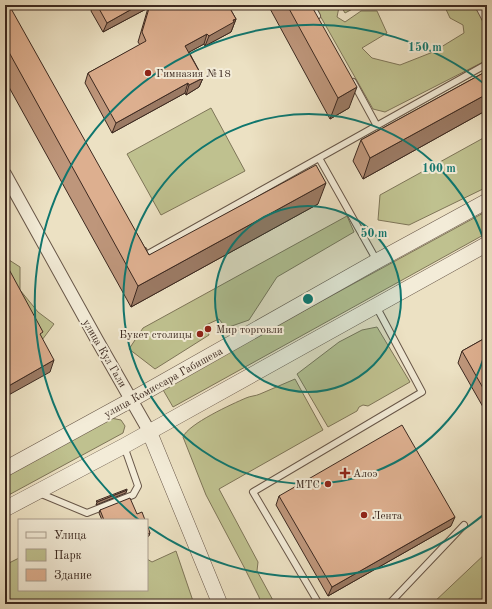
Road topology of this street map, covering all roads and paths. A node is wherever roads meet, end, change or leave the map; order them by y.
1 (311, 5) edge
2 (478, 5) edge
3 (487, 22) edge
4 (322, 25) edge
5 (487, 64) edge
6 (351, 79) edge
7 (377, 126) junction
8 (319, 158) junction
9 (5, 174) edge
10 (487, 201) edge
11 (487, 244) edge
12 (142, 248) edge
13 (377, 261) junction
14 (376, 306) junction
15 (131, 400) junction
16 (149, 432) junction
17 (124, 446) junction
18 (6, 465) edge
19 (37, 492) junction
20 (5, 509) edge
21 (464, 525) dead end
22 (220, 604) edge
23 (319, 604) edge
24 (389, 604) edge

1 - 4 lane
2 - 3 lane
5 - 7 lane
6 - 7 lane
7 - 8 lane
8 - 12 lane
8 - 13 lane
9 - 15 street, улица Кул Гали
10 - 13 street, улица Комиссара Габишева
11 - 14 street
13 - 15 street, улица Комиссара Габишева
14 - 16 street
14 - 23 lane
15 - 16 street, улица Кул Гали
15 - 18 street, улица Комиссара Габишева
16 - 17 street
16 - 22 street, улица Кул Гали
17 - 19 street
17 - 19 lane
19 - 20 street
21 - 24 lane

